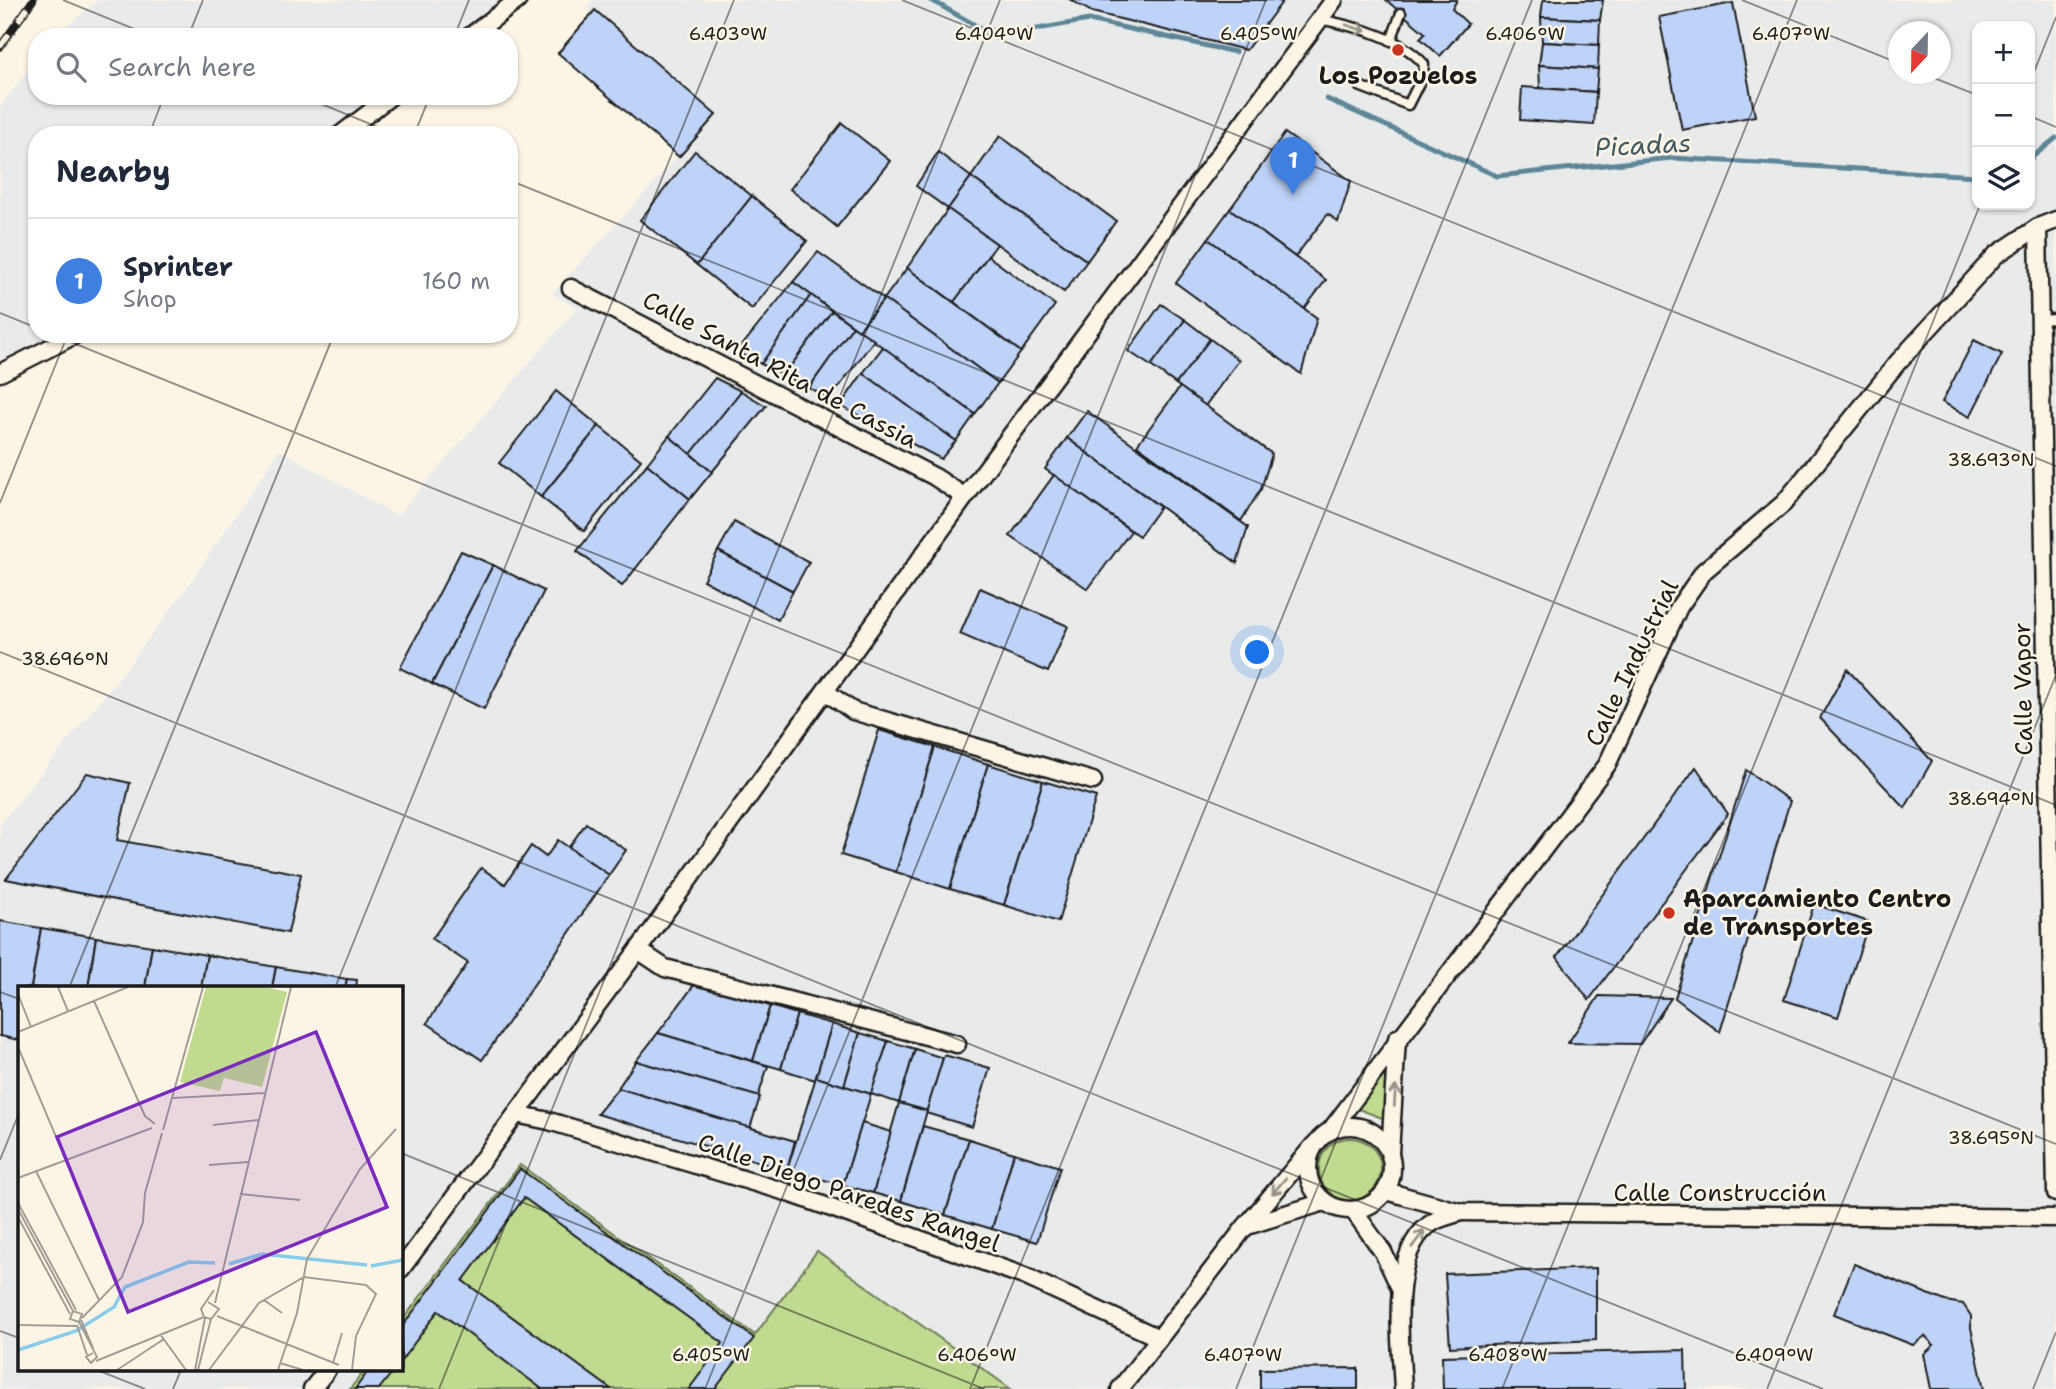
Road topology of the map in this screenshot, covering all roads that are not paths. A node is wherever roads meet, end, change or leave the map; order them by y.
1 (518, 0) edge
2 (1334, 0) edge
3 (1401, 13) dead end
4 (1321, 19) junction
5 (481, 28) edge
6 (1391, 41) junction
7 (1359, 86) dead end
8 (379, 105) edge
9 (352, 126) edge
10 (2056, 220) edge
11 (2038, 227) junction
12 (571, 288) dead end
13 (2056, 319) edge
14 (2038, 320) junction
15 (59, 343) edge
16 (0, 373) edge
17 (965, 497) junction
18 (826, 692) junction
19 (1093, 781) dead end
20 (638, 950) junction
21 (1397, 1038) junction
22 (957, 1044) dead end
23 (516, 1114) junction
24 (1329, 1131) junction
25 (1314, 1145) junction
26 (1390, 1153) junction
27 (1386, 1191) junction
28 (2056, 1193) edge
29 (1324, 1202) junction
30 (1353, 1210) junction
31 (1461, 1212) junction
32 (2056, 1218) edge
33 (1245, 1227) junction
34 (402, 1268) edge
35 (1400, 1288) junction
36 (1159, 1338) junction
37 (326, 1372) edge
38 (313, 1389) edge
39 (1120, 1389) edge
40 (1403, 1389) edge

1 - 5 street
2 - 4 street
3 - 6 lane
4 -> 6 lane
4 - 17 street
6 - 7 lane
8 - 9 street
10 - 11 street, Calle Industrial
11 - 14 street, Calle Vapor
11 - 21 street, Calle Industrial
12 - 17 street, Calle Santa Rita de Cassia
13 - 14 lane
14 - 28 street, Calle Vapor
15 - 16 street
17 - 18 street
18 - 19 street
18 - 20 street
20 - 22 street
20 - 23 street
21 - 24 street, Calle Industrial
26 -> 21 street
23 - 34 street
23 - 36 street, Calle Diego Paredes Rangel
24 - 25 street
24 - 26 street
25 - 29 street
25 -> 33 street
26 - 27 street
27 - 30 street
27 - 31 street, Calle Construcción
29 - 30 street
29 - 33 street
30 - 35 street
31 - 32 street, Calle Construcción
35 -> 31 street
33 - 36 street
35 - 40 street
36 - 39 street
37 - 38 street

